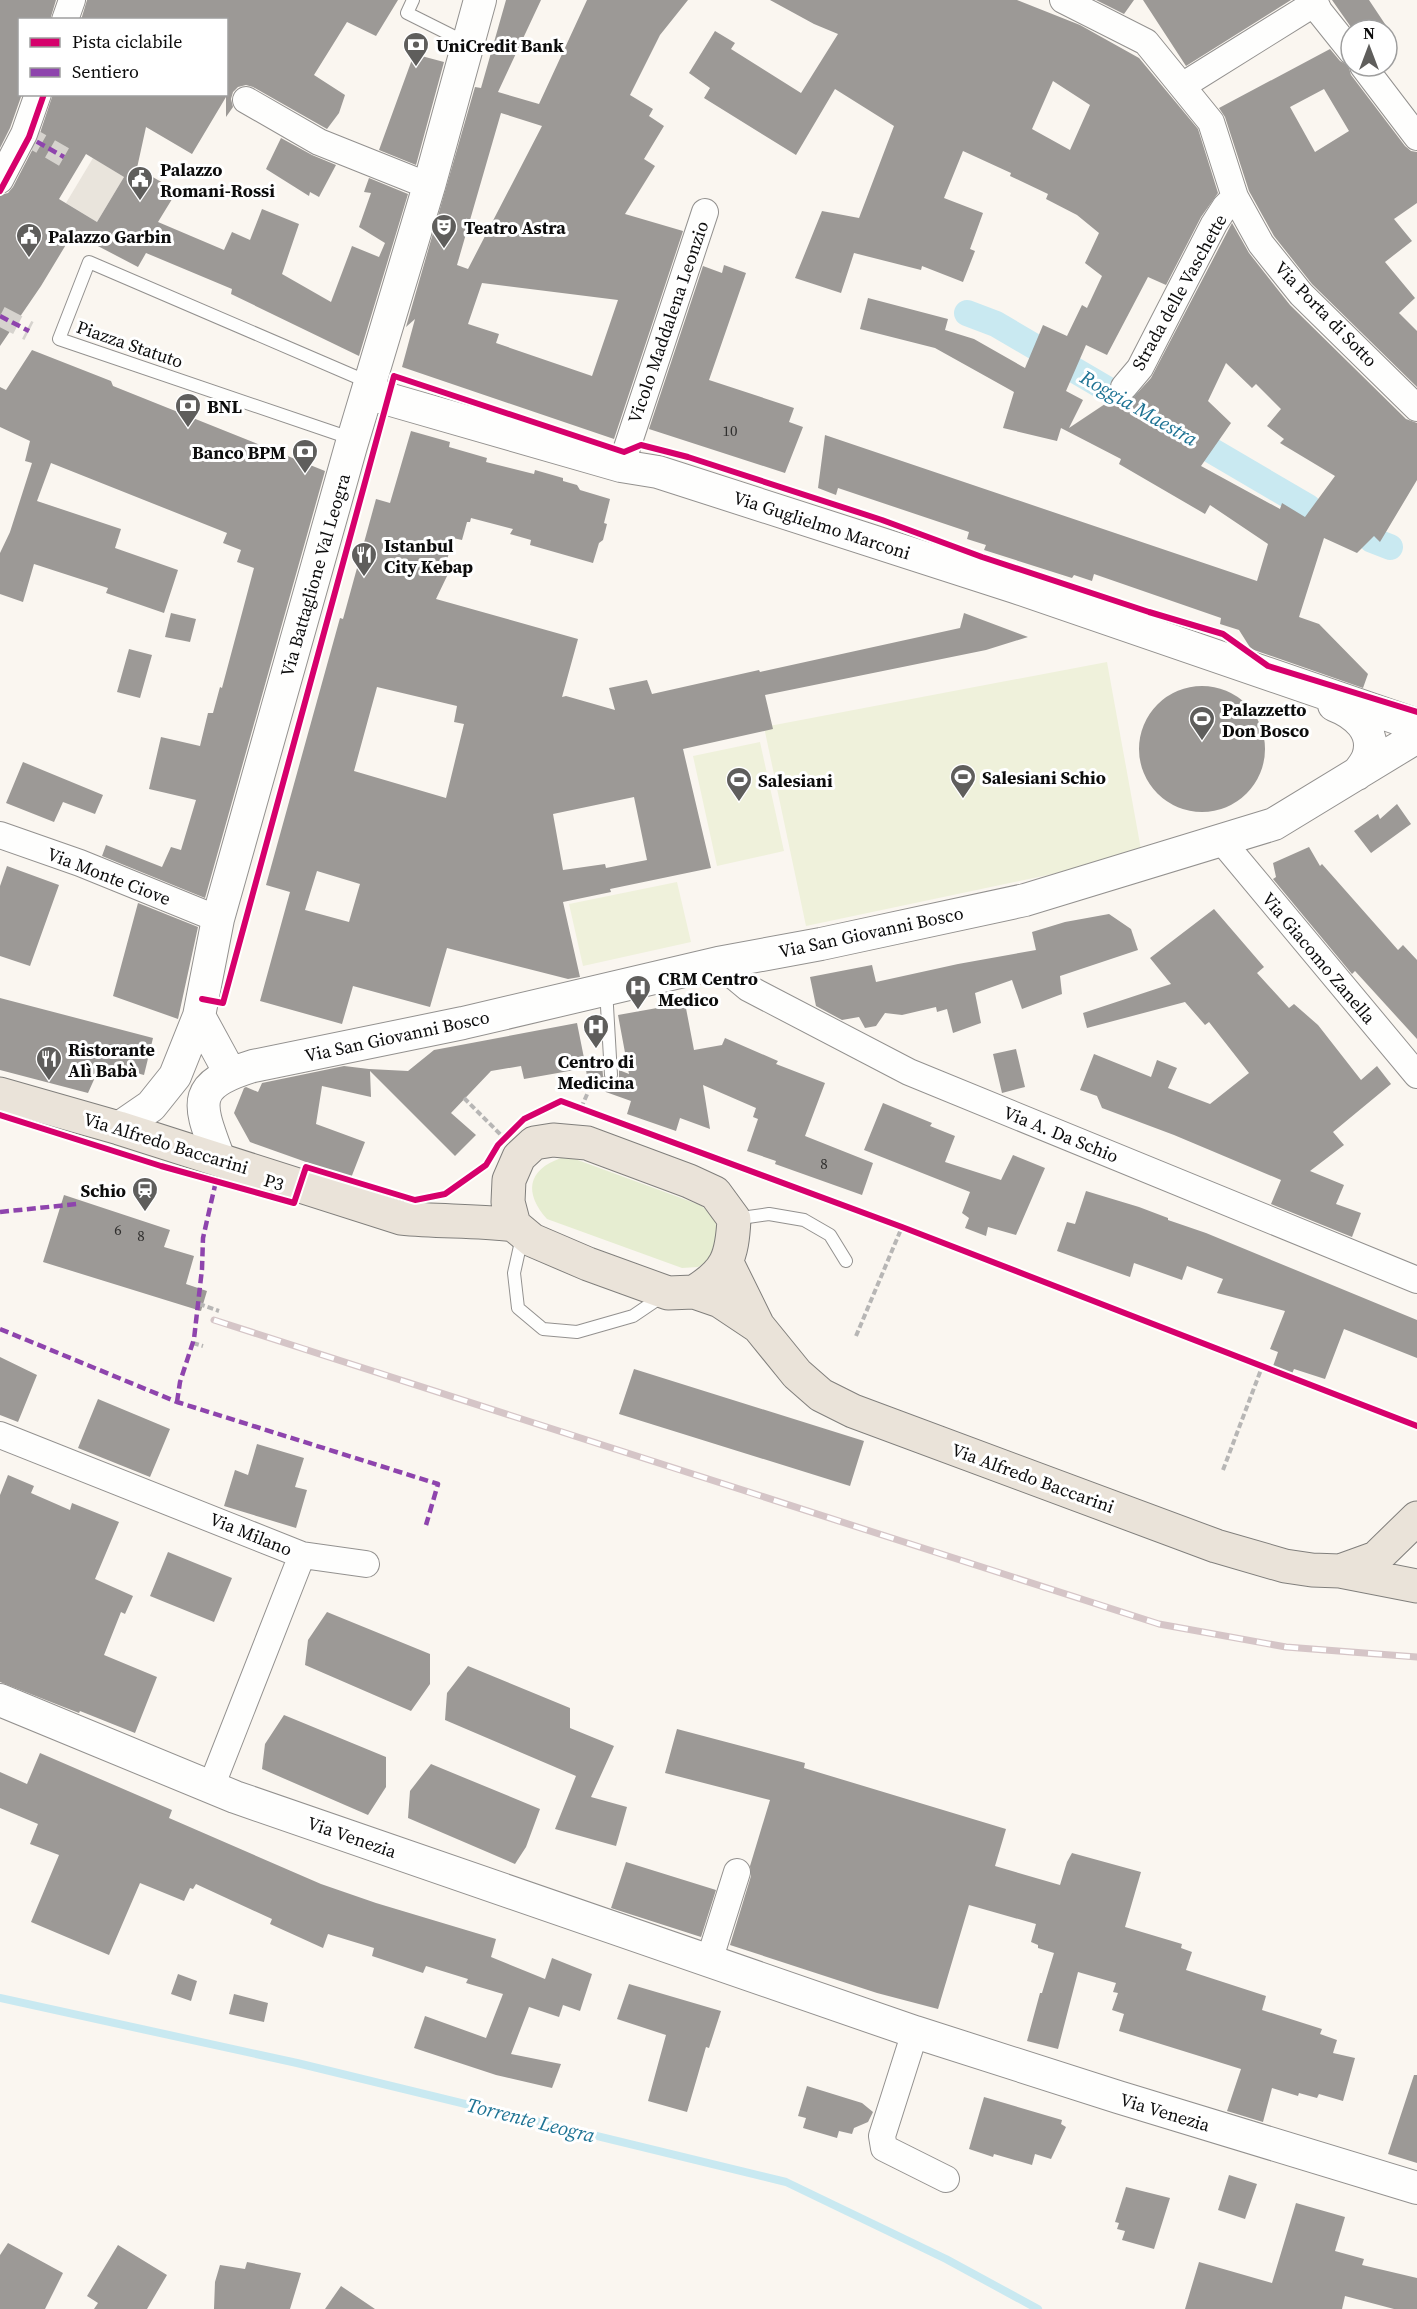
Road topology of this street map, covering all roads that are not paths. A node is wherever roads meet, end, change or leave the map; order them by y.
1 (72, 0) edge
2 (413, 0) edge
3 (480, 0) edge
4 (1063, 0) edge
5 (1314, 2) edge
6 (65, 18) edge
7 (1339, 35) edge
8 (467, 43) junction
9 (1372, 78) edge
10 (1182, 86) junction
11 (37, 96) edge
12 (246, 100) dead end
13 (1417, 137) edge
14 (0, 180) edge
15 (429, 186) junction
16 (1235, 197) junction
17 (705, 212) dead end
18 (364, 386) junction
19 (1124, 387) dead end
20 (1417, 408) edge
21 (347, 441) junction
22 (621, 466) junction
23 (1271, 676) junction
24 (1417, 725) edge
25 (1417, 737) edge
26 (1358, 774) junction
27 (0, 836) edge
28 (1221, 840) junction
29 (218, 919) junction
30 (718, 963) junction
31 (606, 988) junction
32 (199, 1016) junction
33 (230, 1073) junction
34 (611, 1075) road end
35 (1417, 1075) edge
36 (0, 1094) edge
37 (119, 1128) junction
38 (219, 1159) junction
39 (508, 1180) junction
40 (734, 1219) junction
41 (436, 1221) junction
42 (519, 1228) junction
43 (846, 1261) dead end
44 (727, 1263) junction
45 (1417, 1280) edge
46 (681, 1292) junction
47 (758, 1326) junction
48 (0, 1435) edge
49 (1416, 1520) edge
50 (302, 1555) junction
51 (366, 1564) dead end
52 (1340, 1571) junction
53 (1417, 1574) edge
54 (1417, 1586) edge
55 (0, 1700) edge
56 (211, 1787) junction
57 (737, 1872) dead end
58 (709, 1961) junction
59 (915, 2032) junction
60 (946, 2179) dead end
61 (1417, 2188) edge

1 - 6 street
2 - 8 lane
3 - 8 street, Via Battaglione Val Leogra
4 - 10 street, Via Porta di Sotto
5 - 7 street
5 - 10 street
8 - 15 street, Via Battaglione Val Leogra
9 - 13 street
10 - 16 street, Via Porta di Sotto
11 - 14 street
12 - 15 street
15 - 18 street, Via Battaglione Val Leogra
16 - 19 street, Strada delle Vaschette
16 - 20 street, Via Porta di Sotto
17 - 22 street, Vicolo Maddalena Leonzio
18 - 21 street, Via Battaglione Val Leogra
18 - 21 lane, Piazza Statuto
18 - 22 street, Via Guglielmo Marconi
21 - 29 street, Via Battaglione Val Leogra
22 - 23 street, Via Guglielmo Marconi
23 - 24 street, Via Guglielmo Marconi
23 - 26 street, Via Guglielmo Marconi
25 - 26 street, Via San Giovanni Bosco
26 - 28 street, Via San Giovanni Bosco
27 - 29 street, Via Monte Ciove
28 - 30 street, Via San Giovanni Bosco
28 - 35 street, Via Giacomo Zanella
29 - 32 street, Via Battaglione Val Leogra
30 - 31 street, Via San Giovanni Bosco
30 - 45 street, Via A. Da Schio
31 - 33 street, Via San Giovanni Bosco
31 - 34 lane
32 - 33 street
32 - 37 street, Via Battaglione Val Leogra
33 - 38 street, Via San Giovanni Bosco
36 - 37 main road, Via Alfredo Baccarini
37 - 38 main road, Via Alfredo Baccarini
38 - 41 main road, Via Alfredo Baccarini
39 - 40 main road, Via Alfredo Baccarini
39 - 41 main road, Via Alfredo Baccarini
39 - 42 main road
40 - 43 lane
40 - 44 main road
41 - 42 main road, Via Alfredo Baccarini
42 - 46 main road, Via Alfredo Baccarini
42 - 46 lane
44 - 46 main road
44 - 47 main road, Via Alfredo Baccarini
46 - 47 main road, Via Alfredo Baccarini
47 - 52 main road, Via Alfredo Baccarini
48 - 50 street, Via Milano
49 - 52 main road, Via Alfredo Baccarini
49 - 53 main road, Via Alfredo Baccarini
50 - 51 street
50 - 56 street, Via Milano
52 - 54 main road, Via Alfredo Baccarini
55 - 56 street, Via Venezia
56 - 58 street, Via Venezia
57 - 58 street
58 - 59 street, Via Venezia
59 - 60 street
59 - 61 street, Via Venezia

